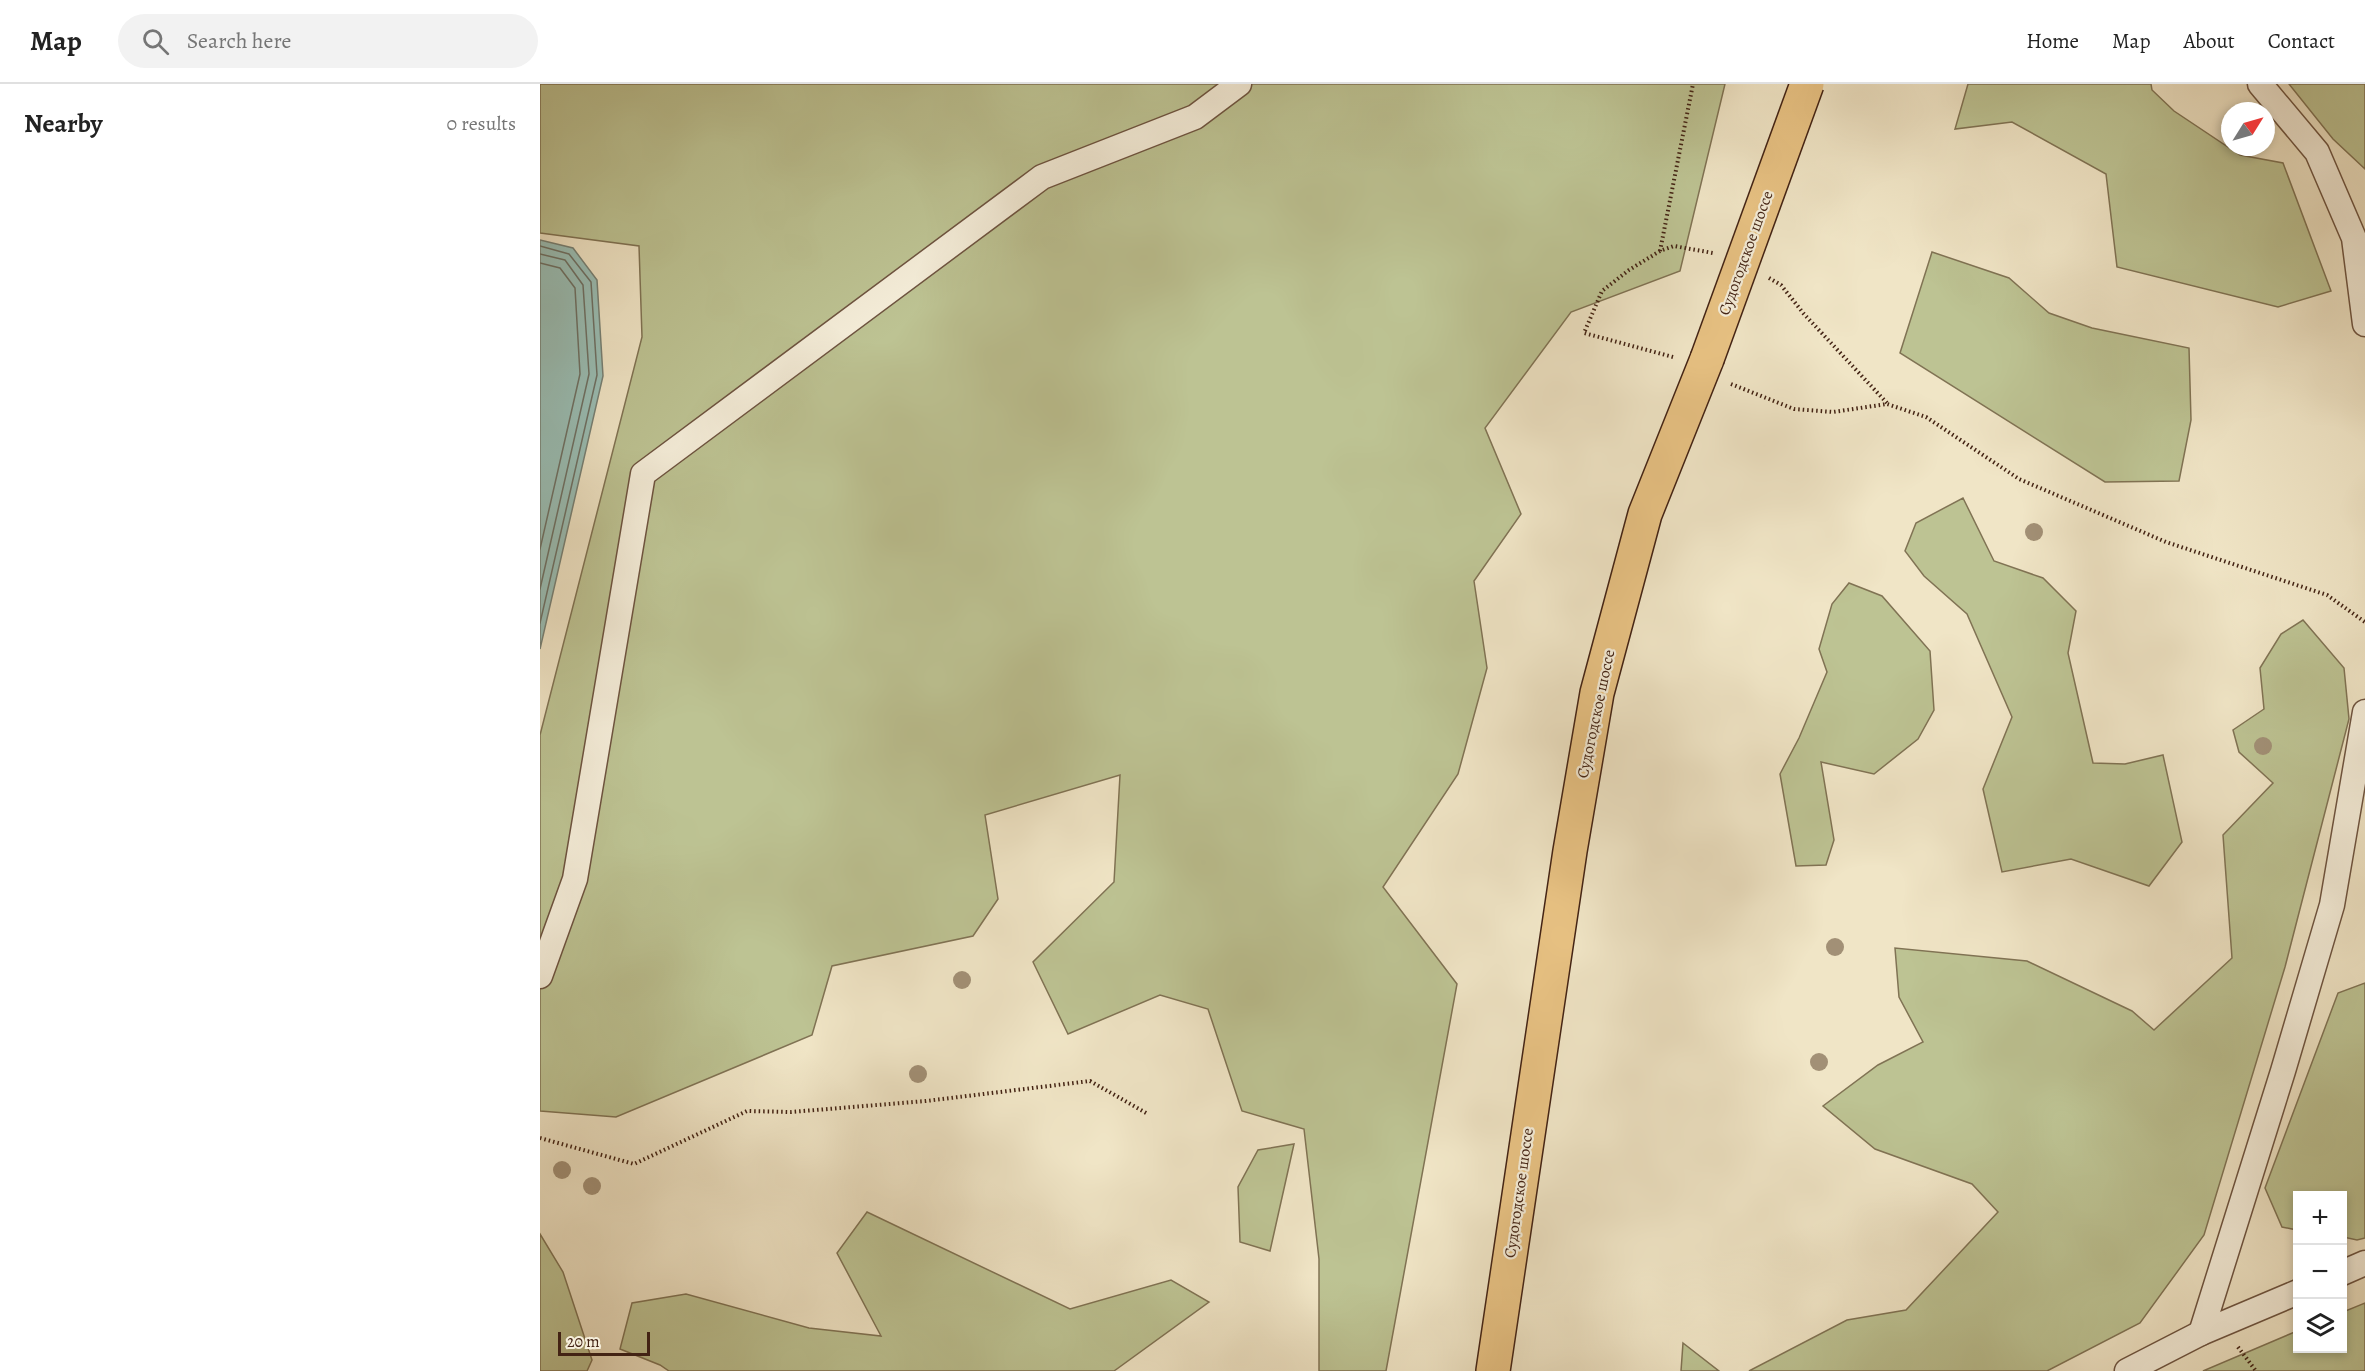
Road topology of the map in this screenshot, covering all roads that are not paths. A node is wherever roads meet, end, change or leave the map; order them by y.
1 (1239, 84) edge
2 (1807, 84) edge
3 (2260, 84) edge
4 (2365, 324) edge
5 (2365, 712) edge
6 (540, 976) edge
7 (2365, 1263) edge
8 (2347, 1271) edge
9 (2293, 1294) edge
10 (2201, 1333) junction
11 (1493, 1371) edge
12 (2127, 1371) edge

1 - 6 street
2 - 11 main road, Судогодское шоссе, bridge
3 - 4 street
5 - 10 street
7 - 8 street
9 - 10 street
10 - 12 street

